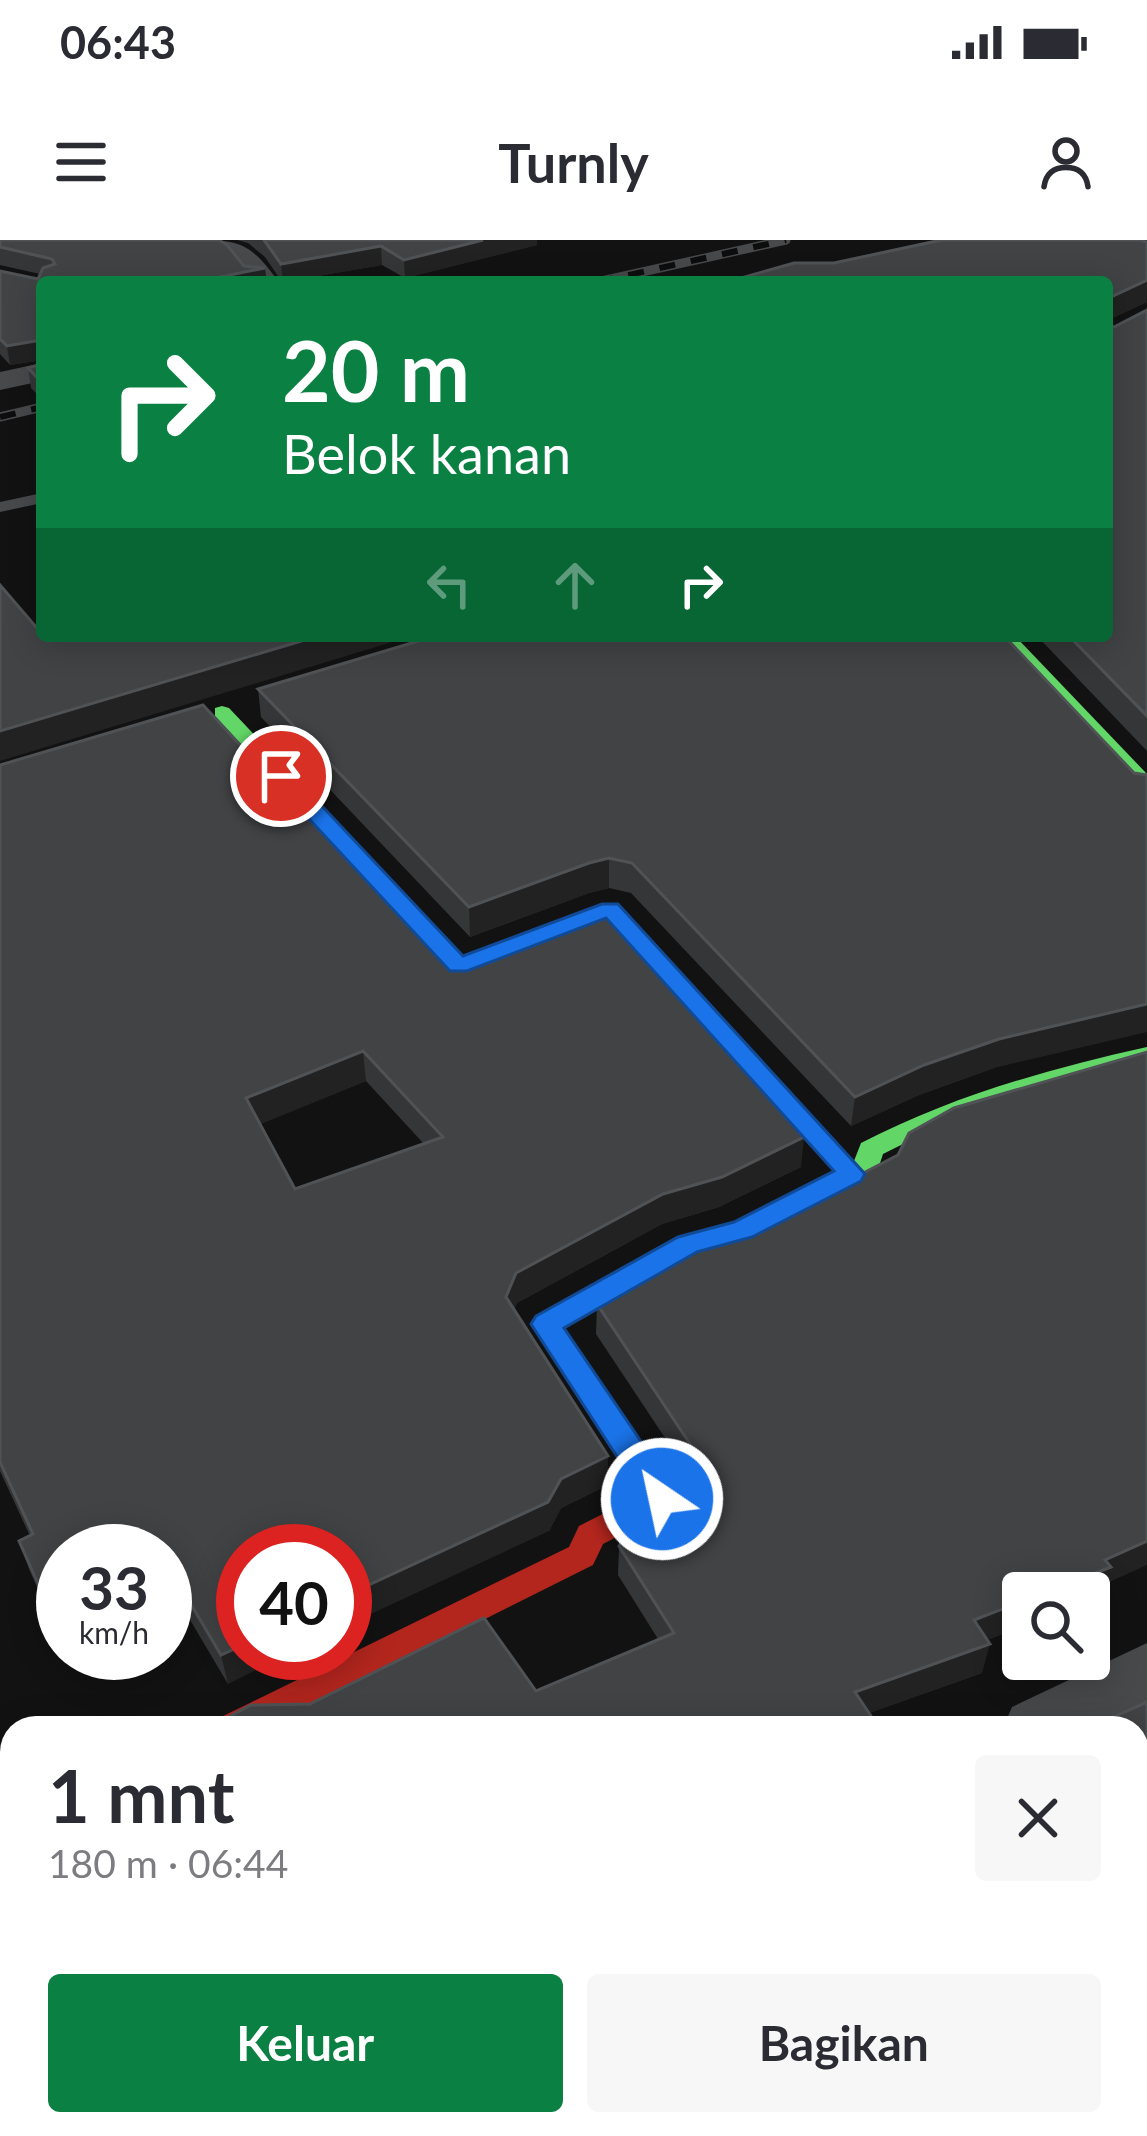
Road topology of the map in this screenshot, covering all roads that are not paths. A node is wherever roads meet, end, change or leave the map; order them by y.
1 (212, 240) edge
2 (260, 276) edge
3 (36, 373) edge
4 (0, 381) edge
5 (36, 500) edge
6 (0, 507) edge
7 (1010, 642) edge
8 (267, 699) edge
9 (222, 712) junction
10 (178, 725) edge
11 (1147, 786) edge
12 (1147, 1055) edge
13 (851, 1174) junction
14 (1147, 1671) edge
15 (256, 1716) edge
16 (1059, 1716) edge

1 - 2 street
3 - 4 street
5 - 6 lane
7 - 11 street
8 - 9 street
9 - 10 street
9 - 13 street
12 - 13 street
13 - 15 street
14 - 16 street

